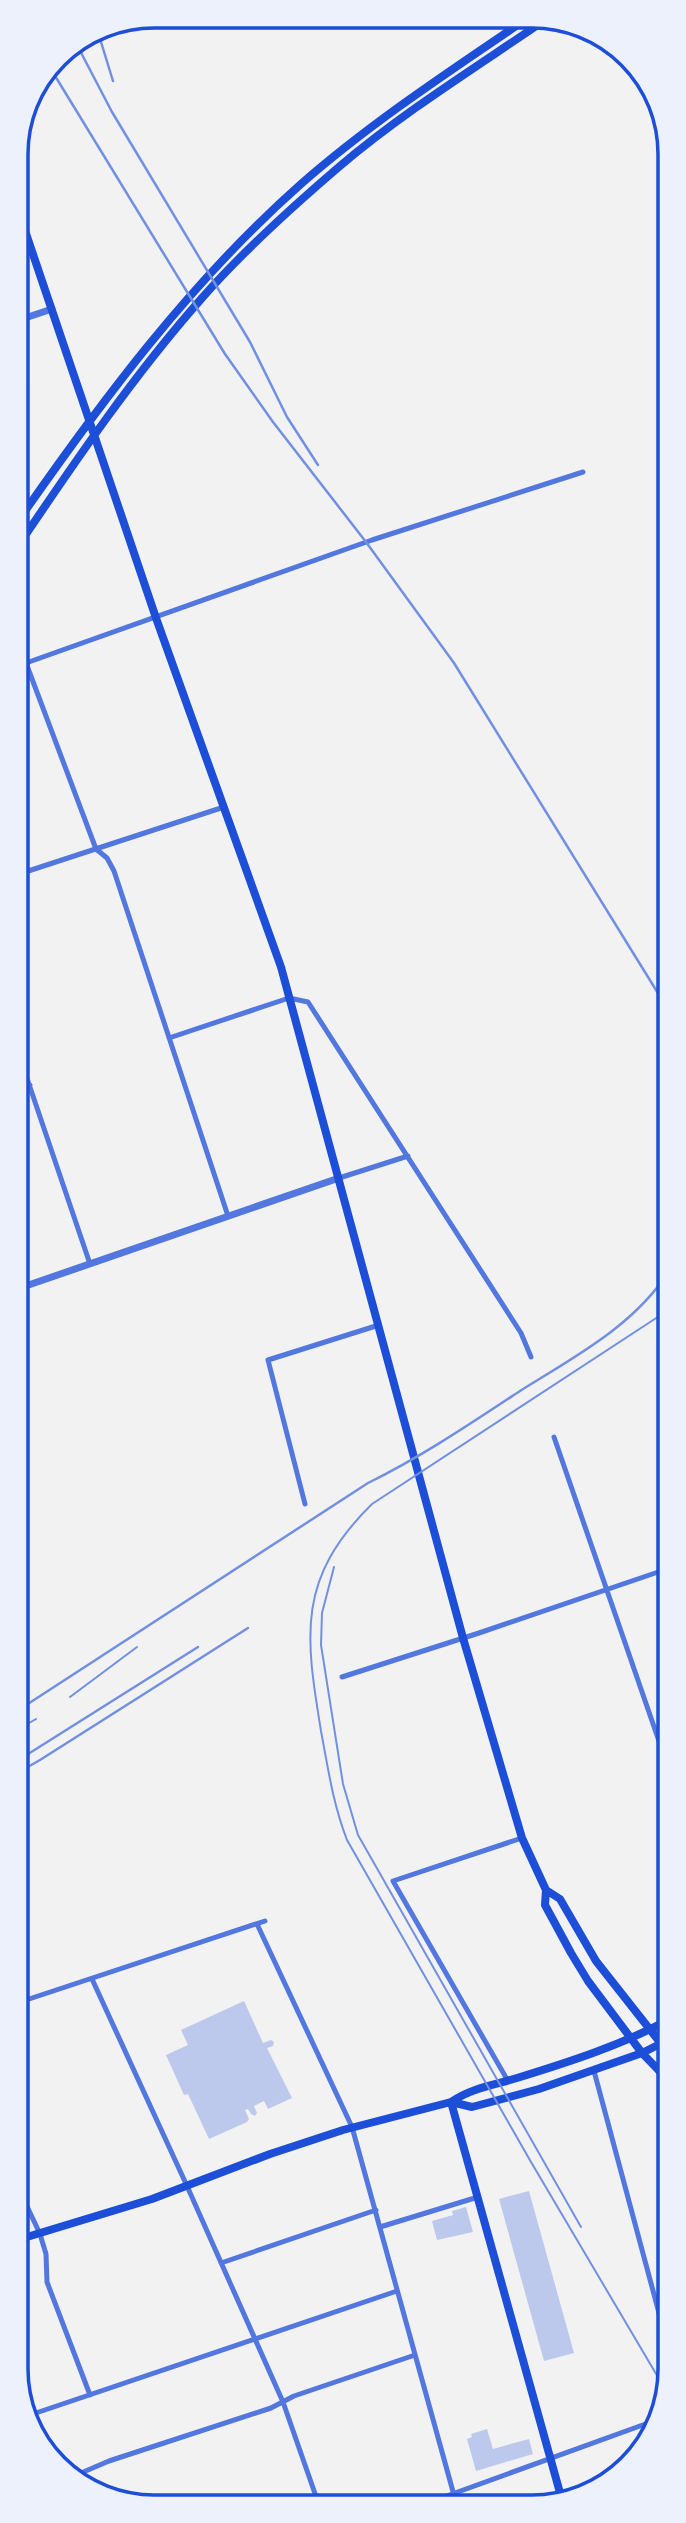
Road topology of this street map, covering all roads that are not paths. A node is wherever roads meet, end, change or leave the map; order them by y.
1 (513, 28) edge
2 (534, 28) edge
3 (28, 239) edge
4 (52, 309) junction
5 (28, 317) edge
6 (583, 472) dead end
7 (28, 507) edge
8 (28, 531) edge
9 (156, 618) junction
10 (28, 659) edge
11 (28, 684) edge
12 (224, 807) junction
13 (96, 849) junction
14 (28, 871) edge
15 (289, 998) junction
16 (169, 1038) junction
17 (28, 1079) edge
18 (30, 1085) joint
19 (408, 1156) junction
20 (339, 1178) junction
21 (228, 1216) junction
22 (90, 1264) junction
23 (28, 1285) edge
24 (379, 1325) junction
25 (531, 1357) dead end
26 (554, 1437) dead end
27 (304, 1504) dead end
28 (658, 1572) edge
29 (608, 1590) junction
30 (463, 1638) junction
31 (342, 1677) dead end
32 (658, 1738) edge
33 (522, 1838) junction
34 (546, 1890) junction
35 (265, 1921) dead end
36 (257, 1924) junction
37 (92, 1979) junction
38 (28, 1999) edge
39 (658, 2025) edge
40 (649, 2030) junction
41 (631, 2038) junction
42 (658, 2041) edge
43 (658, 2045) edge
44 (642, 2053) junction
45 (658, 2070) edge
46 (594, 2071) junction
47 (508, 2081) junction
48 (451, 2102) junction
49 (352, 2127) junction
50 (187, 2186) junction
51 (478, 2197) junction
52 (28, 2208) edge
53 (376, 2210) junction
54 (380, 2227) junction
55 (40, 2234) junction
56 (28, 2237) edge
57 (220, 2263) junction
58 (397, 2291) junction
59 (658, 2309) edge
60 (256, 2340) junction
61 (415, 2355) junction
62 (90, 2395) junction
63 (283, 2402) junction
64 (36, 2413) edge
65 (644, 2425) edge
66 (550, 2458) junction
67 (82, 2473) edge
68 (560, 2492) edge
69 (453, 2493) junction
70 (316, 2495) edge
71 (447, 2495) edge

1 - 7 main road
2 - 8 main road
3 - 4 main road
4 - 5 street
4 - 9 main road
6 - 9 street
9 - 10 street
9 - 12 main road
11 - 13 street
12 - 13 street
12 - 15 main road
13 - 14 street
13 - 16 street
15 - 16 street
15 - 19 street
15 - 20 main road
16 - 21 street
17 - 18 street
18 - 22 street
19 - 20 street
19 - 25 street
20 - 21 street
20 - 24 main road
21 - 22 street
22 - 23 street
24 - 27 street
24 - 30 main road
26 - 29 street
28 - 29 street
29 - 30 street
29 - 32 street
30 - 31 street
30 - 33 main road
33 - 34 main road
33 - 47 street
34 - 40 main road
34 - 41 main road
35 - 36 street
36 - 37 street
36 - 49 street
37 - 38 street
37 - 50 street
39 - 40 main road
40 - 41 main road
40 - 42 main road
41 - 44 main road
41 - 47 main road
43 - 44 main road
44 - 45 main road
44 - 46 main road
46 - 48 main road
46 - 59 street
47 - 48 main road
48 - 49 main road
48 - 51 main road
49 - 50 main road
49 - 53 street
50 - 55 main road
50 - 57 street
51 - 54 street
51 - 66 main road
52 - 55 street
53 - 54 street
53 - 57 street
54 - 58 street
55 - 56 main road
55 - 62 street
57 - 60 street
58 - 60 street
58 - 61 street
60 - 62 street
60 - 63 street
61 - 63 street
61 - 69 street
62 - 64 street
63 - 67 street
63 - 70 street
65 - 66 street
66 - 68 main road
66 - 69 street
69 - 71 street

